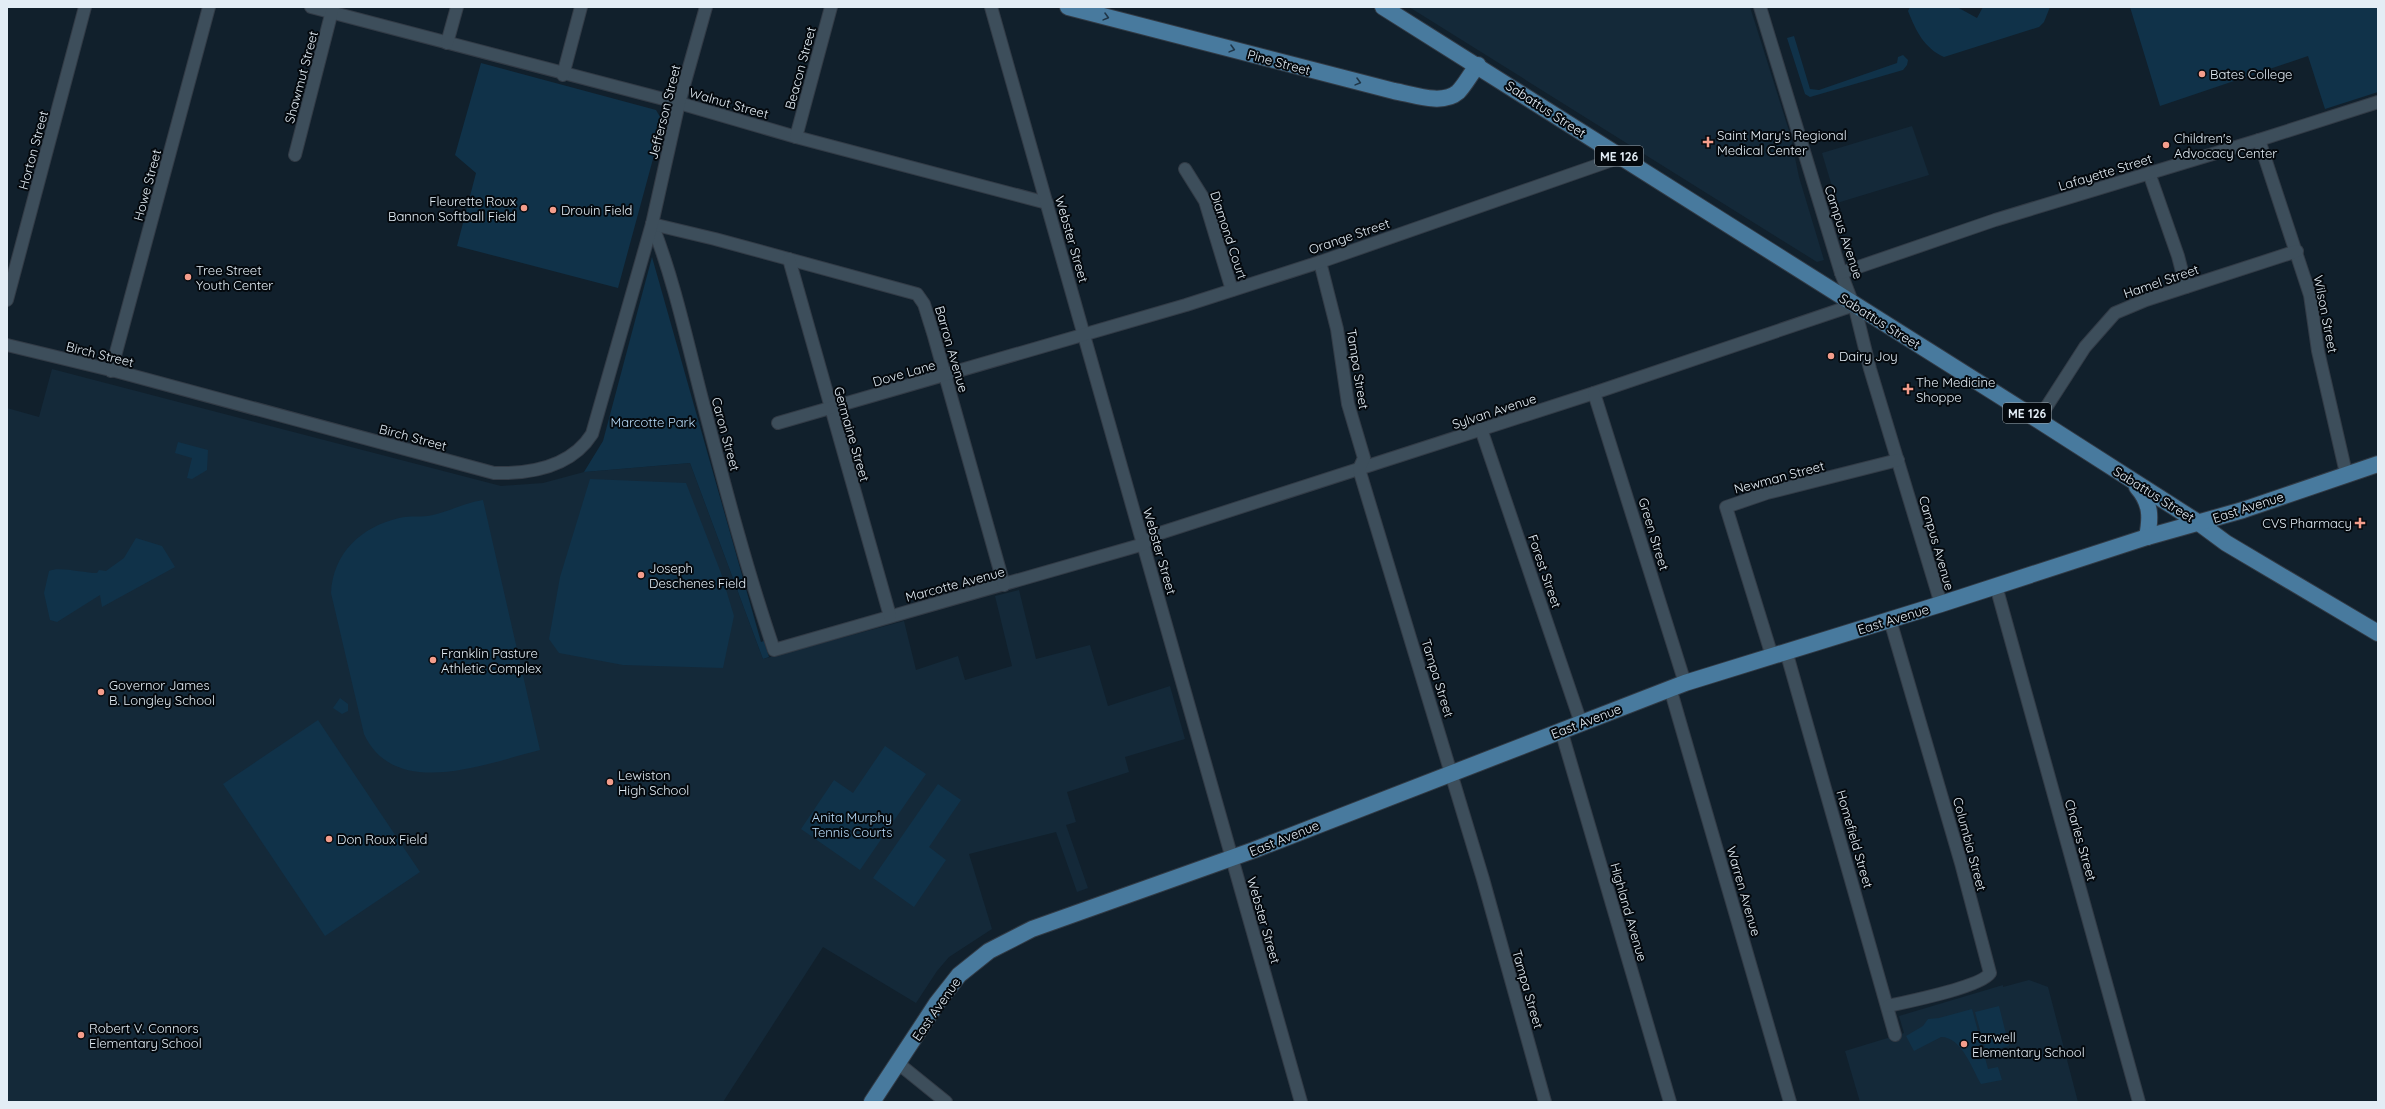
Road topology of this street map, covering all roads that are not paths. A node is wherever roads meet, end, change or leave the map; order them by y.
1 (85, 7) edge
2 (208, 7) edge
3 (311, 7) edge
4 (457, 7) edge
5 (582, 7) edge
6 (706, 7) edge
7 (831, 7) edge
8 (991, 7) edge
9 (1068, 7) edge
10 (1383, 7) edge
11 (1760, 7) edge
12 (332, 10) edge
13 (447, 43) junction
14 (1478, 65) junction
15 (564, 75) junction
16 (2378, 102) edge
17 (679, 103) junction
18 (796, 137) junction
19 (2259, 140) junction
20 (295, 155) dead end
21 (1621, 157) junction
22 (1184, 169) dead end
23 (2149, 173) junction
24 (1047, 203) junction
25 (652, 224) junction
26 (2297, 251) junction
27 (789, 259) junction
28 (1320, 262) junction
29 (1841, 273) junction
30 (2186, 287) junction
31 (1232, 290) junction
32 (7, 300) edge
33 (1854, 304) junction
34 (1085, 335) junction
35 (7, 345) edge
36 (111, 371) junction
37 (945, 376) junction
38 (1594, 393) junction
39 (830, 408) junction
40 (2038, 420) junction
41 (778, 423) dead end
42 (1481, 429) junction
43 (1898, 460) junction
44 (2378, 464) edge
45 (1359, 469) junction
46 (2346, 474) junction
47 (2129, 478) junction
48 (2199, 523) junction
49 (2147, 537) junction
50 (1144, 544) junction
51 (1004, 585) junction
52 (1996, 586) junction
53 (1941, 604) junction
54 (890, 616) junction
55 (1890, 620) junction
56 (2378, 633) edge
57 (774, 650) joint
58 (1779, 654) junction
59 (1677, 686) junction
60 (1581, 723) junction
61 (1561, 730) junction
62 (1451, 772) junction
63 (1232, 858) junction
64 (1888, 1006) junction
65 (1895, 1035) dead end
66 (899, 1064) junction
67 (872, 1102) edge
68 (946, 1102) edge
69 (1301, 1102) edge
70 (1545, 1102) edge
71 (1670, 1102) edge
72 (1790, 1102) edge
73 (2139, 1102) edge

1 - 32 street, Horton Street
2 - 36 street, Howe Street
3 - 12 street, Walnut Street
4 - 13 street
5 - 15 street
6 - 17 street, Jefferson Street
7 - 18 street, Beacon Street
8 - 24 street, Webster Street
9 -> 14 main road, Pine Street
10 - 14 main road, Sabattus Street / ME 126
11 - 29 street, Campus Avenue
12 - 13 street, Walnut Street
12 - 20 street, Shawmut Street
13 - 15 street, Walnut Street
14 - 21 main road, Sabattus Street / ME 126
15 - 17 street, Walnut Street
16 - 19 street, Lafayette Street
17 - 18 street, Walnut Street
17 - 25 street, Jefferson Street
18 - 24 street, Walnut Street
19 - 23 street, Lafayette Street
19 - 26 street, Wilson Street
21 - 28 street, Orange Street
21 - 33 main road, Sabattus Street / ME 126
22 - 31 street, Diamond Court
23 - 29 street, Lafayette Street
23 - 30 street
24 - 34 street, Webster Street
25 - 27 street, Barron Avenue
25 - 36 street, Birch Street
25 - 57 street, Caron Street
26 - 30 street, Hamel Street
26 - 46 street, Wilson Street
27 - 37 street, Barron Avenue
27 - 39 street, Germaine Street
28 - 31 street, Orange Street
28 - 45 street, Tampa Street
29 - 33 street, Campus Avenue
30 - 40 street, Hamel Street
31 - 34 street, Orange Street
33 - 38 street, Sylvan Avenue
33 - 40 main road, Sabattus Street / ME 126
33 - 43 street, Campus Avenue
34 - 37 street, Dove Lane
34 - 50 street, Webster Street
35 - 36 street, Birch Street
37 - 39 street, Dove Lane
37 - 51 street, Barron Avenue
38 - 42 street, Sylvan Avenue
38 - 59 street, Green Street
39 - 41 street, Dove Lane
39 - 54 street, Germaine Street
40 - 47 main road, Sabattus Street / ME 126
42 - 45 street, Sylvan Avenue
42 - 60 street, Forest Street
43 - 53 street, Campus Avenue
43 - 58 street, Newman Street
44 - 46 main road, East Avenue
45 - 50 street, Sylvan Avenue
45 - 62 street, Tampa Street
46 - 48 main road, East Avenue
47 - 48 main road, Sabattus Street / ME 126
47 - 49 main road
48 - 49 main road, East Avenue
48 - 56 main road, Sabattus Street / ME 126
49 - 52 main road, East Avenue
50 - 51 street, Marcotte Avenue
50 - 63 street, Webster Street
51 - 54 street, Marcotte Avenue
52 - 53 main road, East Avenue
52 - 73 street, Charles Street
53 - 55 main road, East Avenue
54 - 57 street, Marcotte Avenue
55 - 58 main road, East Avenue
55 - 64 street, Columbia Street
58 - 59 main road, East Avenue
58 - 64 street, Homefield Street
59 - 60 main road, East Avenue
59 - 72 street, Warren Avenue
60 - 61 main road, East Avenue
61 - 62 main road, East Avenue
61 - 71 street, Highland Avenue
62 - 63 main road, East Avenue
62 - 70 street, Tampa Street
63 - 66 main road, East Avenue
63 - 69 street, Webster Street
64 - 65 street, Homefield Street
66 - 67 main road, East Avenue
66 - 68 street

